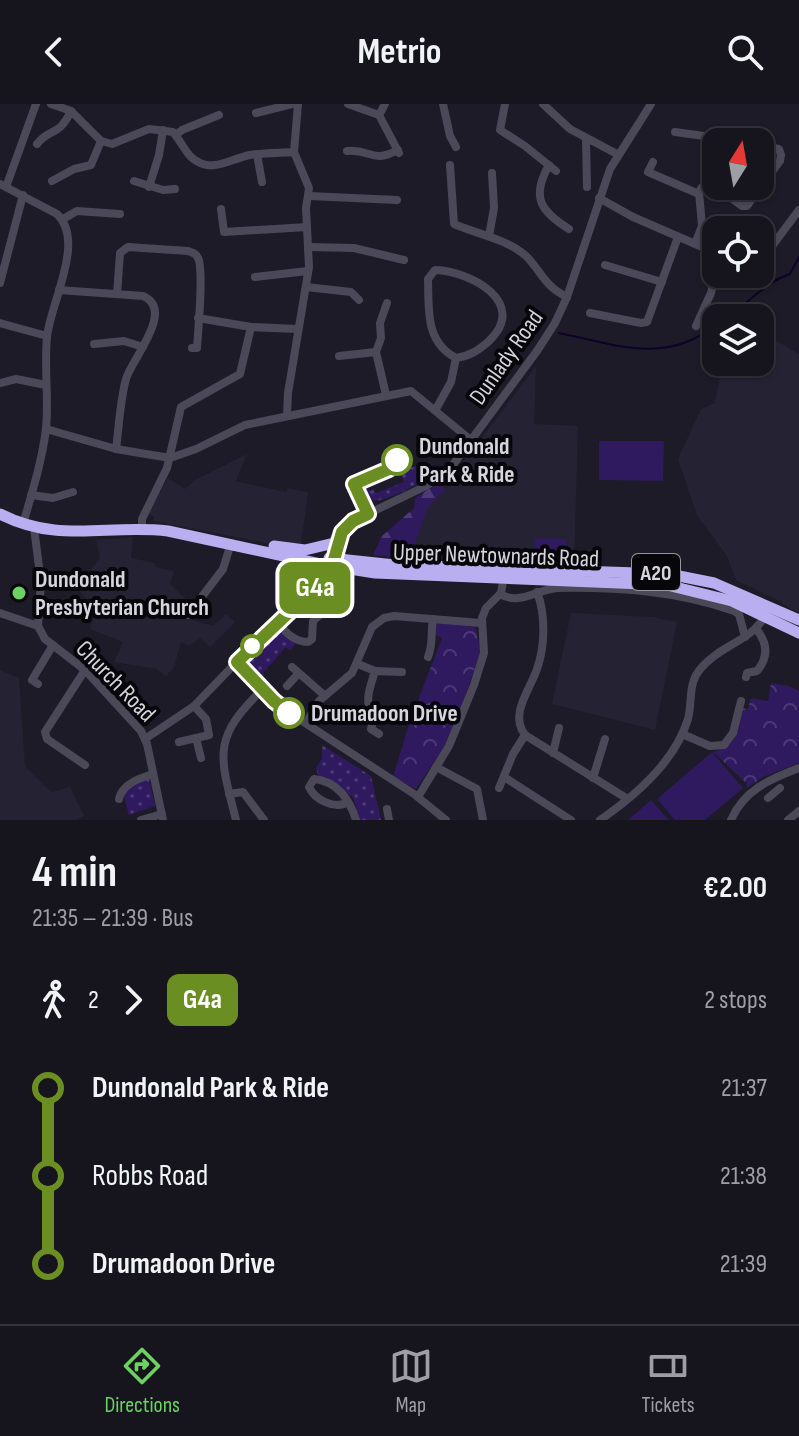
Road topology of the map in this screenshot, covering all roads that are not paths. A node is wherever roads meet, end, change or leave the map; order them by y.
1 (36, 104) edge
2 (51, 104) edge
3 (295, 104) edge
4 (348, 104) edge
5 (385, 104) edge
6 (443, 104) edge
7 (505, 104) edge
8 (543, 104) edge
9 (651, 104) edge
10 (259, 109) edge
11 (71, 111) junction
12 (220, 114) dead end
13 (379, 115) junction
14 (163, 130) junction
15 (680, 130) dead end
16 (702, 134) edge
17 (176, 135) junction
18 (38, 139) dead end
19 (586, 139) junction
20 (101, 141) junction
21 (456, 147) dead end
22 (774, 147) edge
23 (346, 150) dead end
24 (294, 152) junction
25 (257, 154) junction
26 (617, 154) junction
27 (653, 162) dead end
28 (774, 167) edge
29 (453, 170) dead end
30 (495, 177) dead end
31 (133, 180) dead end
32 (57, 181) dead end
33 (260, 184) dead end
34 (3, 186) edge
35 (149, 187) junction
36 (587, 187) dead end
37 (702, 187) edge
38 (177, 190) dead end
39 (699, 194) junction
40 (23, 195) junction
41 (309, 196) junction
42 (599, 198) junction
43 (398, 200) dead end
44 (732, 200) edge
45 (751, 200) edge
46 (221, 208) dead end
47 (799, 210) edge
48 (118, 211) dead end
49 (63, 219) junction
50 (307, 227) junction
51 (569, 229) dead end
52 (489, 236) junction
53 (678, 237) junction
54 (695, 244) junction
55 (774, 246) edge
56 (308, 247) junction
57 (702, 247) edge
58 (404, 260) dead end
59 (608, 263) dead end
60 (308, 271) junction
61 (255, 277) dead end
62 (662, 282) junction
63 (0, 283) edge
64 (306, 287) junction
65 (712, 288) edge
66 (59, 290) junction
67 (117, 294) junction
68 (567, 297) junction
69 (359, 300) dead end
70 (387, 303) dead end
71 (594, 311) dead end
72 (198, 318) junction
73 (0, 323) edge
74 (700, 323) dead end
75 (251, 327) junction
76 (298, 329) junction
77 (47, 336) junction
78 (94, 344) dead end
79 (143, 347) junction
80 (192, 348) dead end
81 (376, 352) junction
82 (337, 356) dead end
83 (456, 358) junction
84 (0, 383) edge
85 (46, 385) junction
86 (386, 395) junction
87 (436, 409) junction
88 (287, 415) junction
89 (46, 429) junction
90 (472, 441) junction
91 (116, 449) junction
92 (170, 458) junction
93 (73, 492) dead end
94 (31, 495) junction
95 (0, 514) edge
96 (29, 526) junction
97 (142, 529) junction
98 (342, 532) junction
99 (236, 544) junction
100 (330, 544) junction
101 (330, 562) junction
102 (504, 573) junction
103 (537, 592) junction
104 (500, 594) junction
105 (767, 611) junction
106 (0, 613) edge
107 (188, 615) dead end
108 (320, 615) dead end
109 (433, 619) junction
110 (799, 620) edge
111 (278, 623) junction
112 (481, 623) junction
113 (38, 626) junction
114 (757, 630) junction
115 (799, 633) edge
116 (745, 637) junction
117 (53, 645) junction
118 (428, 657) dead end
119 (237, 662) junction
120 (358, 664) junction
121 (85, 670) junction
122 (375, 671) junction
123 (402, 672) dead end
124 (746, 677) dead end
125 (38, 684) dead end
126 (287, 686) dead end
127 (262, 690) junction
128 (324, 695) junction
129 (741, 701) dead end
130 (194, 706) junction
131 (306, 723) junction
132 (559, 728) dead end
133 (379, 734) dead end
134 (682, 734) junction
135 (525, 735) junction
136 (196, 738) junction
137 (145, 739) junction
138 (605, 739) dead end
139 (179, 742) dead end
140 (553, 753) junction
141 (201, 758) dead end
142 (85, 765) dead end
143 (436, 767) junction
144 (799, 768) edge
145 (153, 774) junction
146 (504, 777) junction
147 (593, 778) junction
148 (766, 782) junction
149 (499, 788) dead end
150 (773, 793) dead end
151 (229, 794) junction
152 (418, 797) junction
153 (626, 798) junction
154 (119, 799) dead end
155 (348, 802) junction
156 (387, 809) dead end
157 (799, 811) edge
158 (162, 817) edge
159 (141, 820) edge
160 (236, 820) edge
161 (264, 820) edge
162 (356, 820) edge
163 (389, 820) edge
164 (446, 820) edge
165 (483, 820) edge
166 (571, 820) edge
167 (600, 820) edge
168 (731, 820) edge
169 (788, 820) edge

1 - 34 street
2 - 11 street
3 - 10 street
3 - 24 street
4 - 13 street
5 - 13 street
6 - 21 street
7 - 51 street
8 - 19 street
9 - 26 street, Dunlady Road
11 - 18 street
11 - 20 street
12 - 17 street
13 - 23 street
14 - 17 street
14 - 20 street
14 - 35 street
15 - 16 street
17 - 25 street
19 - 26 street
19 - 36 street
20 - 32 street
22 - 28 street
24 - 25 street
24 - 41 street
25 - 33 street
26 - 42 street, Dunlady Road
27 - 39 street
29 - 52 street
30 - 52 street
31 - 35 street
34 - 40 street
35 - 38 street
37 - 39 street
39 - 54 street
40 - 49 street
40 - 63 street
41 - 43 street
41 - 50 street
42 - 53 street
42 - 68 street, Dunlady Road
44 - 45 street
46 - 50 street
47 - 55 street
48 - 49 street
49 - 66 street
50 - 56 street
52 - 68 street
53 - 54 street
53 - 62 street
54 - 57 street
56 - 58 street
56 - 60 street
59 - 62 street
60 - 61 street
60 - 64 street
62 - 71 street
64 - 69 street
64 - 76 street
65 - 74 street
66 - 67 street
66 - 77 street
67 - 72 street
67 - 79 street
68 - 90 street, Dunlady Road
70 - 81 street
72 - 75 street
72 - 80 street
73 - 77 street
75 - 76 street
75 - 92 street
76 - 88 street
77 - 85 street
78 - 79 street
79 - 91 street
81 - 82 street
81 - 86 street
83 - 83 street
83 - 87 street
84 - 85 street
85 - 89 street
86 - 87 street
86 - 88 street
87 - 90 street
88 - 92 street
89 - 91 street
89 - 94 street
90 - 98 street, Dunlady Road
91 - 92 street
92 - 97 street
93 - 94 street
94 - 96 street
95 - 96 highway, Upper Newtownards Road / A20
96 - 97 highway, Upper Newtownards Road / A20
96 - 113 street
97 - 99 highway, Upper Newtownards Road / A20
98 - 100 street, Dunlady Road
98 - 101 street
99 - 100 highway
99 - 101 highway, Upper Newtownards Road / A20
99 - 107 street
100 - 101 street
101 - 102 highway, Upper Newtownards Road / A20
101 - 111 street
102 - 104 street
102 - 105 highway, Upper Newtownards Road / A20
103 - 104 street
103 - 116 street
103 - 135 street
104 - 112 street
105 - 110 highway, Upper Newtownards Road / A20
105 - 114 street
105 - 115 highway, Upper Newtownards Road / A20
106 - 113 street
108 - 111 street
109 - 112 street
109 - 118 street
109 - 120 street
111 - 119 street
112 - 143 street
113 - 117 street, Church Road
114 - 116 street
114 - 124 street
116 - 134 street
117 - 121 street, Church Road
117 - 125 street
119 - 127 street
119 - 130 street
120 - 122 street
120 - 128 street
121 - 137 street, Church Road
121 - 142 street
122 - 123 street
122 - 133 street
126 - 128 street
127 - 131 street
127 - 151 street
128 - 131 street
129 - 134 street
130 - 136 street
130 - 137 street
131 - 152 street
132 - 140 street
134 - 153 street
135 - 140 street
135 - 146 street
136 - 139 street
136 - 141 street
137 - 145 street, Church Road
138 - 147 street
140 - 147 street
143 - 152 street
143 - 165 street
144 - 148 street
145 - 154 street
145 - 158 street, Church Road
146 - 149 street
146 - 166 street
147 - 153 street
148 - 150 street
148 - 168 street
151 - 160 street
151 - 161 street
152 - 164 street
153 - 167 street
155 - 155 street
155 - 162 street
156 - 163 street
157 - 169 street
158 - 159 street

